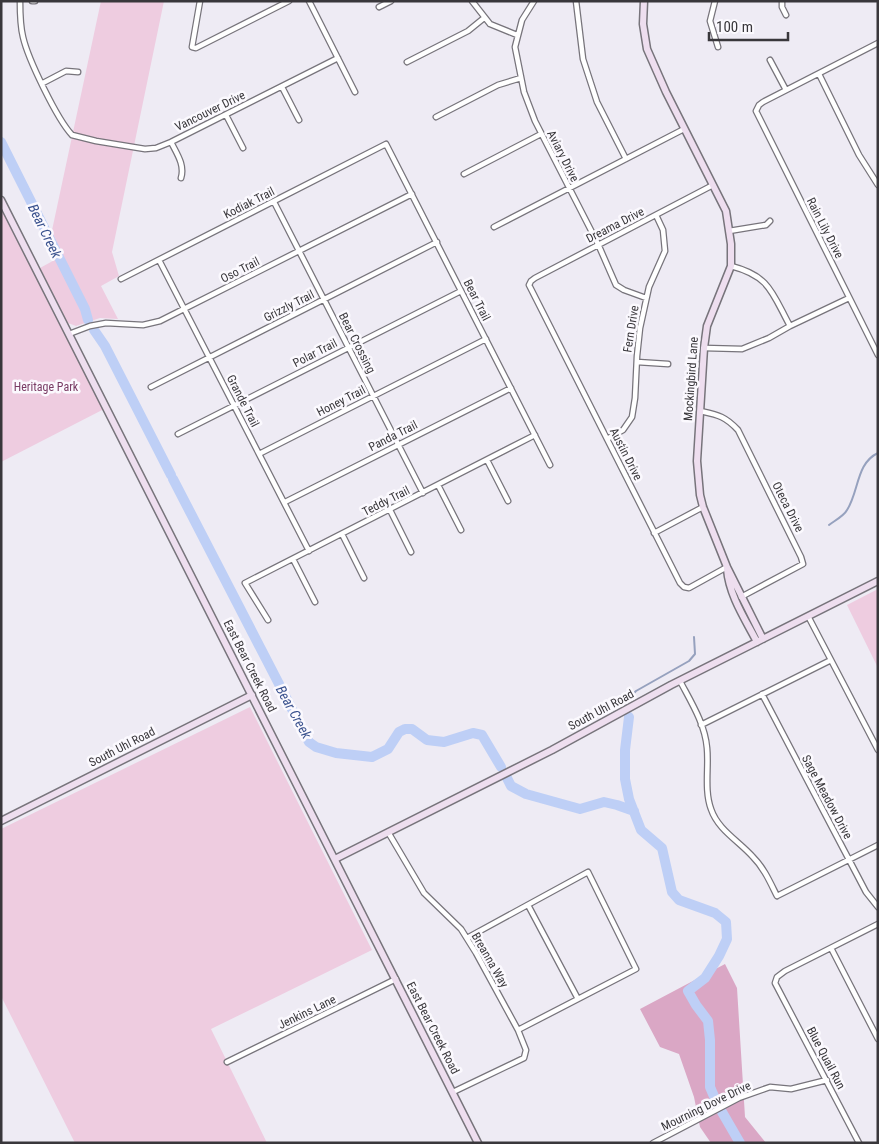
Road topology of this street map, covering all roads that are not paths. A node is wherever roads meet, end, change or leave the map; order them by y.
1 (20, 1) edge
2 (200, 1) edge
3 (289, 1) edge
4 (309, 1) edge
5 (391, 1) edge
6 (472, 1) edge
7 (534, 1) edge
8 (576, 1) edge
9 (644, 1) edge
10 (715, 1) edge
11 (782, 1) edge
12 (379, 7) dead end
13 (786, 15) dead end
14 (484, 18) junction
15 (517, 35) junction
16 (878, 43) edge
17 (718, 47) dead end
18 (338, 58) junction
19 (770, 60) dead end
20 (408, 62) dead end
21 (78, 72) dead end
22 (819, 74) junction
23 (521, 78) junction
24 (43, 84) junction
25 (282, 87) junction
26 (786, 90) junction
27 (355, 92) dead end
28 (226, 115) junction
29 (436, 117) dead end
30 (299, 120) dead end
31 (684, 129) junction
32 (541, 134) junction
33 (170, 142) junction
34 (386, 144) joint
35 (243, 148) dead end
36 (626, 159) junction
37 (464, 174) dead end
38 (181, 178) dead end
39 (713, 185) junction
40 (878, 185) edge
41 (568, 188) junction
42 (412, 194) junction
43 (1, 200) edge
44 (274, 202) junction
45 (656, 215) junction
46 (770, 221) dead end
47 (494, 227) dead end
48 (729, 231) junction
49 (437, 242) junction
50 (598, 244) junction
51 (299, 251) junction
52 (160, 260) junction
53 (731, 266) junction
54 (121, 279) dead end
55 (529, 286) joint
56 (462, 291) junction
57 (646, 298) junction
58 (849, 298) junction
59 (324, 300) junction
60 (184, 309) junction
61 (790, 326) junction
62 (69, 334) junction
63 (486, 339) junction
64 (348, 348) junction
65 (704, 348) junction
66 (878, 355) edge
67 (210, 358) junction
68 (636, 362) junction
69 (668, 364) dead end
70 (151, 388) dead end
71 (511, 388) junction
72 (373, 396) junction
73 (235, 406) junction
74 (700, 411) junction
75 (178, 434) dead end
76 (535, 435) junction
77 (606, 439) junction
78 (398, 445) junction
79 (260, 454) junction
80 (487, 460) junction
81 (550, 465) dead end
82 (438, 485) junction
83 (423, 493) junction
84 (508, 501) dead end
85 (285, 502) junction
86 (703, 507) junction
87 (390, 510) junction
88 (461, 530) dead end
89 (654, 532) junction
90 (342, 534) junction
91 (309, 551) junction
92 (411, 552) dead end
93 (293, 559) junction
94 (727, 568) junction
95 (364, 578) dead end
96 (878, 581) edge
97 (739, 599) junction
98 (315, 602) dead end
99 (808, 616) junction
100 (268, 620) dead end
101 (760, 640) junction
102 (831, 660) junction
103 (680, 681) junction
104 (762, 694) junction
105 (252, 695) junction
106 (701, 725) junction
107 (878, 750) edge
108 (1, 820) edge
109 (388, 832) junction
110 (878, 845) edge
111 (335, 859) junction
112 (849, 860) junction
113 (528, 905) junction
114 (878, 906) edge
115 (878, 924) edge
116 (467, 938) junction
117 (831, 948) junction
118 (396, 979) junction
119 (578, 1000) junction
120 (518, 1030) junction
121 (878, 1039) edge
122 (227, 1062) dead end
123 (826, 1080) junction
124 (452, 1092) junction
125 (478, 1143) edge
126 (653, 1143) edge
127 (859, 1143) edge

1 - 24 street
2 - 3 street
4 - 18 street
5 - 12 street
6 - 14 street
7 - 15 street, Aviary Drive
8 - 36 street
9 - 31 main road, Mockingbird Lane
10 - 17 street
11 - 13 street
14 - 15 street
14 - 20 street
15 - 23 street, Aviary Drive
16 - 22 street
18 - 25 street, Vancouver Drive
18 - 27 street
19 - 26 street
21 - 24 street
22 - 26 street
22 - 40 street
23 - 29 street
23 - 32 street, Aviary Drive
24 - 33 street, Vancouver Drive
25 - 28 street, Vancouver Drive
25 - 30 street
26 - 58 street, Rain Lily Drive
28 - 33 street, Vancouver Drive
28 - 35 street
31 - 36 street
31 - 39 main road, Mockingbird Lane
32 - 37 street
32 - 41 street, Aviary Drive
33 - 38 street
34 - 42 street, Bear Trail
34 - 44 street, Kodiak Trail
36 - 41 street
39 - 45 street, Dreama Drive
39 - 48 main road, Mockingbird Lane
41 - 47 street
41 - 50 street, Aviary Drive
42 - 49 street, Bear Trail
42 - 51 street, Oso Trail
43 - 62 main road, East Bear Creek Road
44 - 51 street, Bear Crossing
44 - 52 street, Kodiak Trail
45 - 50 street, Dreama Drive
45 - 57 street, Fern Drive
46 - 48 street
48 - 53 main road, Mockingbird Lane
49 - 56 street, Bear Trail
49 - 59 street, Grizzly Trail
50 - 55 street, Dreama Drive
50 - 57 street, Aviary Drive
51 - 59 street, Bear Crossing
51 - 60 street, Oso Trail
52 - 54 street, Kodiak Trail
52 - 60 street, Grande Trail
53 - 61 street
53 - 65 main road, Mockingbird Lane
55 - 77 street, Austin Drive
56 - 63 street, Bear Trail
56 - 64 street, Polar Trail
57 - 68 street, Fern Drive
58 - 61 street
58 - 66 street, Rain Lily Drive
59 - 64 street, Bear Crossing
59 - 67 street, Grizzly Trail
60 - 62 street, Oso Trail
60 - 67 street, Grande Trail
61 - 65 street
62 - 105 main road, East Bear Creek Road
63 - 71 street, Bear Trail
63 - 72 street, Honey Trail
64 - 72 street, Bear Crossing
64 - 73 street, Polar Trail
65 - 74 main road, Mockingbird Lane
67 - 70 street, Grizzly Trail
67 - 73 street, Grande Trail
68 - 69 street
68 - 77 street, Fern Drive
71 - 76 street, Bear Trail
71 - 78 street, Panda Trail
72 - 78 street, Bear Crossing
72 - 79 street, Honey Trail
73 - 75 street, Polar Trail
73 - 79 street, Grande Trail
74 - 86 main road, Mockingbird Lane
74 - 97 street, Oteca Drive
76 - 80 street, Teddy Trail
76 - 81 street, Bear Trail
77 - 89 street, Austin Drive
78 - 83 street, Bear Crossing
78 - 85 street, Panda Trail
79 - 85 street, Grande Trail
80 - 82 street, Teddy Trail
80 - 84 street
82 - 83 street, Teddy Trail
82 - 88 street
83 - 87 street, Teddy Trail
85 - 91 street, Grande Trail
86 - 89 street
86 - 94 main road, Mockingbird Lane
87 - 90 street, Teddy Trail
87 - 92 street
89 - 94 street, Austin Drive
90 - 91 street, Teddy Trail
90 - 95 street
91 - 93 street, Teddy Trail
93 - 98 street
93 - 100 street, Teddy Trail
94 - 97 main road, Mockingbird Lane
96 - 99 main road, South Uhl Road
97 - 101 main road, Mockingbird Lane
99 - 101 main road, South Uhl Road
99 - 102 street
101 - 103 main road, South Uhl Road
102 - 104 street
102 - 107 street
103 - 106 street
103 - 109 main road, South Uhl Road
104 - 106 street
104 - 112 street, Sage Meadow Drive
105 - 108 main road, South Uhl Road
105 - 111 main road, East Bear Creek Road
106 - 112 street
109 - 111 main road, South Uhl Road
109 - 116 street, Breanna Way
110 - 112 street
111 - 118 main road, East Bear Creek Road
112 - 114 street, Sage Meadow Drive
113 - 116 street
113 - 119 street
113 - 119 street
115 - 117 street
116 - 120 street, Breanna Way
117 - 121 street
117 - 123 street, Blue Quail Run
118 - 122 street, Jenkins Lane
118 - 124 main road, East Bear Creek Road
119 - 120 street
120 - 124 street, Breanna Way
123 - 126 street, Mourning Dove Drive
123 - 127 street, Blue Quail Run
124 - 125 main road, East Bear Creek Road

